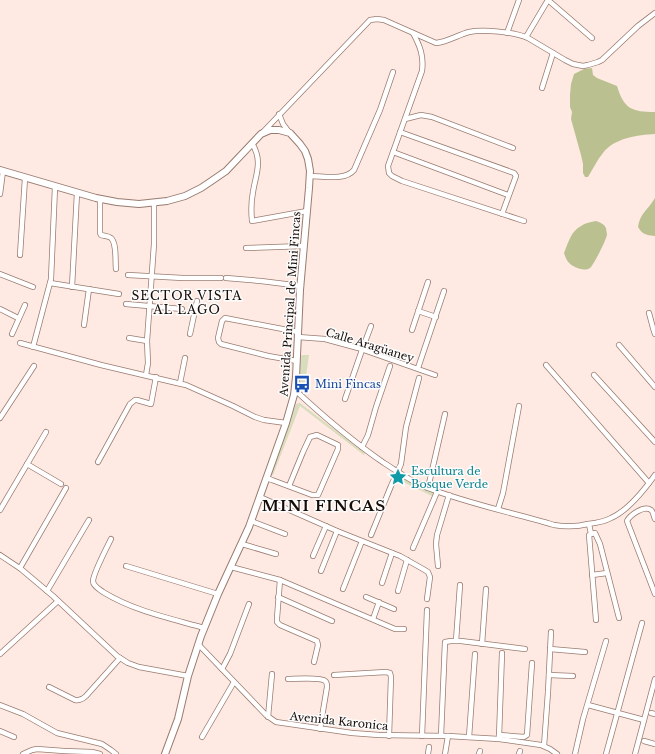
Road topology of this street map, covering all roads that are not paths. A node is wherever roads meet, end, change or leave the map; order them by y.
1 (519, 0) edge
2 (548, 0) edge
3 (655, 14) edge
4 (413, 33) junction
5 (507, 33) junction
6 (526, 37) junction
7 (592, 38) dead end
8 (553, 53) junction
9 (393, 72) dead end
10 (542, 88) dead end
11 (279, 114) junction
12 (405, 119) junction
13 (400, 132) junction
14 (290, 133) junction
15 (261, 134) junction
16 (252, 143) junction
17 (513, 148) dead end
18 (393, 152) junction
19 (2, 171) edge
20 (310, 176) junction
21 (25, 178) junction
22 (55, 187) junction
23 (77, 193) junction
24 (0, 194) edge
25 (508, 195) junction
26 (100, 199) junction
27 (154, 203) junction
28 (307, 211) junction
29 (502, 214) junction
30 (524, 221) dead end
31 (304, 246) junction
32 (246, 248) dead end
33 (20, 255) dead end
34 (116, 269) dead end
35 (0, 274) edge
36 (128, 275) dead end
37 (152, 277) junction
38 (428, 282) dead end
39 (50, 283) junction
40 (301, 286) junction
41 (33, 287) dead end
42 (72, 287) junction
43 (89, 289) junction
44 (444, 291) dead end
45 (119, 294) dead end
46 (197, 302) dead end
47 (126, 304) dead end
48 (25, 305) dead end
49 (150, 306) junction
50 (0, 309) edge
51 (182, 309) dead end
52 (418, 311) junction
53 (649, 313) dead end
54 (436, 317) junction
55 (18, 318) junction
56 (84, 325) dead end
57 (371, 326) dead end
58 (412, 330) dead end
59 (12, 334) dead end
60 (190, 334) dead end
61 (298, 334) junction
62 (655, 334) edge
63 (129, 338) dead end
64 (147, 341) junction
65 (20, 343) dead end
66 (619, 345) dead end
67 (33, 347) junction
68 (362, 350) junction
69 (185, 358) dead end
70 (297, 361) junction
71 (546, 365) dead end
72 (34, 366) dead end
73 (390, 366) dead end
74 (418, 368) junction
75 (146, 375) junction
76 (435, 375) dead end
77 (594, 375) dead end
78 (156, 377) junction
79 (419, 378) dead end
80 (180, 383) junction
81 (655, 387) edge
82 (295, 390) junction
83 (345, 399) dead end
84 (519, 406) dead end
85 (445, 414) dead end
86 (0, 417) edge
87 (286, 423) junction
88 (46, 432) dead end
89 (655, 442) edge
90 (362, 447) junction
91 (98, 462) dead end
92 (27, 464) junction
93 (398, 472) junction
94 (655, 475) edge
95 (266, 478) junction
96 (649, 483) junction
97 (61, 484) dead end
98 (289, 486) junction
99 (66, 488) dead end
100 (428, 488) junction
101 (437, 492) junction
102 (449, 495) junction
103 (260, 497) junction
104 (630, 504) junction
105 (498, 509) junction
106 (0, 510) edge
107 (637, 512) junction
108 (655, 519) edge
109 (89, 520) dead end
110 (251, 521) junction
111 (589, 524) junction
112 (326, 526) junction
113 (337, 531) junction
114 (285, 534) dead end
115 (591, 534) junction
116 (371, 536) dead end
117 (111, 539) dead end
118 (362, 541) junction
119 (242, 544) junction
120 (413, 548) dead end
121 (392, 553) junction
122 (276, 554) dead end
123 (0, 555) edge
124 (313, 556) dead end
125 (407, 560) junction
126 (126, 566) dead end
127 (438, 566) dead end
128 (230, 567) junction
129 (20, 568) junction
130 (321, 571) dead end
131 (607, 573) junction
132 (592, 575) junction
133 (280, 580) junction
134 (382, 583) dead end
135 (460, 585) dead end
136 (343, 589) dead end
137 (486, 589) dead end
138 (47, 591) junction
139 (398, 591) dead end
140 (218, 594) junction
141 (655, 594) edge
142 (278, 597) junction
143 (366, 597) dead end
144 (427, 599) dead end
145 (58, 601) junction
146 (378, 602) junction
147 (249, 604) dead end
148 (394, 608) dead end
149 (427, 610) dead end
150 (620, 618) dead end
151 (373, 619) junction
152 (596, 620) dead end
153 (332, 621) dead end
154 (642, 623) dead end
155 (204, 628) junction
156 (404, 629) dead end
157 (551, 632) dead end
158 (456, 641) junction
159 (606, 641) dead end
160 (198, 644) junction
161 (482, 644) junction
162 (525, 649) dead end
163 (550, 649) junction
164 (585, 652) dead end
165 (502, 653) dead end
166 (0, 654) edge
167 (475, 654) dead end
168 (120, 658) junction
169 (314, 662) dead end
170 (532, 663) dead end
171 (222, 669) junction
172 (272, 674) dead end
173 (334, 675) dead end
174 (549, 675) junction
175 (188, 676) junction
176 (573, 676) dead end
177 (288, 679) dead end
178 (655, 679) edge
179 (234, 682) junction
180 (49, 688) dead end
181 (0, 705) edge
182 (588, 705) junction
183 (617, 713) junction
184 (268, 717) junction
185 (644, 720) junction
186 (320, 729) junction
187 (0, 732) edge
188 (389, 736) junction
189 (422, 736) junction
190 (441, 736) junction
191 (448, 736) junction
192 (14, 737) dead end
193 (202, 737) dead end
194 (469, 737) junction
195 (499, 737) junction
196 (644, 741) dead end
197 (655, 744) edge
198 (544, 746) junction
199 (430, 747) dead end
200 (551, 752) edge
201 (23, 754) edge
202 (100, 754) edge
203 (116, 754) edge
204 (165, 754) edge
205 (428, 754) edge
206 (445, 754) edge
207 (557, 754) edge
208 (575, 754) edge
209 (606, 754) edge
210 (635, 754) edge

1 - 5 street
2 - 6 street
2 - 7 street
3 - 8 street
4 - 5 street
4 - 11 street
4 - 12 street
5 - 6 street
6 - 8 street
8 - 10 street
9 - 20 street
11 - 14 street
11 - 15 street
12 - 13 street
12 - 17 street
13 - 18 street
13 - 25 street
14 - 15 street
14 - 20 street, Avenida Principal de Mini Fincas
15 - 16 street
16 - 27 street
16 - 28 street
18 - 25 street
18 - 29 street
19 - 21 street
19 - 24 street
20 - 28 street, Avenida Principal de Mini Fincas
21 - 22 street
21 - 33 street
22 - 23 street
22 - 39 street
23 - 26 street
23 - 42 street
25 - 29 street
26 - 27 street
26 - 34 street
27 - 37 street
28 - 31 street, Avenida Principal de Mini Fincas
29 - 30 street
31 - 32 street
31 - 40 street, Avenida Principal de Mini Fincas
35 - 41 street
36 - 37 street
37 - 40 street
37 - 49 street
38 - 52 street
39 - 42 street
39 - 67 street
40 - 61 street, Avenida Principal de Mini Fincas
42 - 43 street
43 - 45 street
43 - 56 street
44 - 54 street
46 - 60 street
47 - 49 street
48 - 55 street
49 - 51 street
49 - 64 street
50 - 55 street
52 - 54 street
52 - 58 street
53 - 62 street
54 - 74 street
55 - 59 street
57 - 68 street
61 - 68 street, Calle Aragüaney
61 - 70 street, Avenida Principal de Mini Fincas
61 - 70 street, Calle Aragüaney
63 - 64 street
64 - 75 street
65 - 67 street
66 - 81 street
67 - 75 street
68 - 74 street, Calle Aragüaney
68 - 83 street
69 - 80 street
70 - 82 street, Avenida Principal de Mini Fincas
71 - 96 street
72 - 86 street
73 - 90 street
74 - 76 street, Calle Aragüaney
75 - 78 street
77 - 89 street
78 - 80 street
78 - 91 street
79 - 93 street
80 - 87 street
82 - 87 street, Avenida Principal de Mini Fincas
82 - 90 street
84 - 105 street
85 - 100 street
87 - 95 street, Avenida Principal de Mini Fincas
88 - 92 street
90 - 93 street
92 - 97 street
92 - 106 street
93 - 100 street
93 - 116 street
94 - 96 street
95 - 98 street
95 - 103 street, Avenida Principal de Mini Fincas
96 - 104 street
98 - 98 street
99 - 129 street
100 - 101 street
101 - 102 street
101 - 120 street
102 - 105 street
102 - 127 street
103 - 110 street, Avenida Principal de Mini Fincas
103 - 112 street
104 - 107 street
104 - 111 street
105 - 111 street
107 - 108 street
107 - 141 street
109 - 138 street
110 - 114 street
110 - 119 street, Avenida Principal de Mini Fincas
111 - 115 street
112 - 113 street
112 - 124 street
113 - 118 street
113 - 130 street
115 - 131 street
115 - 132 street
117 - 155 street
118 - 121 street
118 - 136 street
119 - 122 street
119 - 128 street, Avenida Principal de Mini Fincas
121 - 125 street
121 - 134 street
123 - 129 street
125 - 139 street
125 - 144 street
126 - 140 street
128 - 133 street
128 - 140 street, Avenida Principal de Mini Fincas
129 - 138 street
131 - 132 street
131 - 150 street
132 - 152 street
133 - 142 street
133 - 151 street
135 - 158 street
137 - 161 street
138 - 145 street
140 - 155 street, Avenida Principal de Mini Fincas
142 - 153 street
142 - 169 street
143 - 146 street
145 - 166 street
145 - 168 street
146 - 148 street
146 - 151 street
147 - 171 street
149 - 189 street
151 - 156 street
154 - 183 street
155 - 160 street, Avenida Principal de Mini Fincas
157 - 163 street
158 - 161 street
158 - 190 street
159 - 182 street
160 - 171 street, Avenida Karonica
160 - 175 street, Avenida Principal de Mini Fincas
161 - 162 street
163 - 164 street
163 - 174 street
165 - 195 street
167 - 194 street
168 - 175 street
168 - 180 street
170 - 195 street
171 - 179 street, Avenida Karonica
172 - 184 street
173 - 188 street
174 - 176 street
174 - 198 street
175 - 204 street, Avenida Principal de Mini Fincas
177 - 186 street
178 - 185 street
179 - 184 street, Avenida Karonica
179 - 193 street
181 - 203 street
182 - 183 street
182 - 208 street
183 - 185 street
183 - 209 street
184 - 186 street, Avenida Karonica
185 - 210 street
186 - 188 street, Avenida Karonica
187 - 192 street
188 - 189 street, Avenida Karonica
189 - 190 street, Avenida Karonica
190 - 191 street, Avenida Karonica
191 - 194 street, Avenida Karonica
191 - 206 street
194 - 195 street, Avenida Karonica
195 - 198 street, Avenida Karonica
196 - 197 street
198 - 200 street, Avenida Karonica
199 - 205 street
200 - 207 street, Avenida Karonica
201 - 202 street

